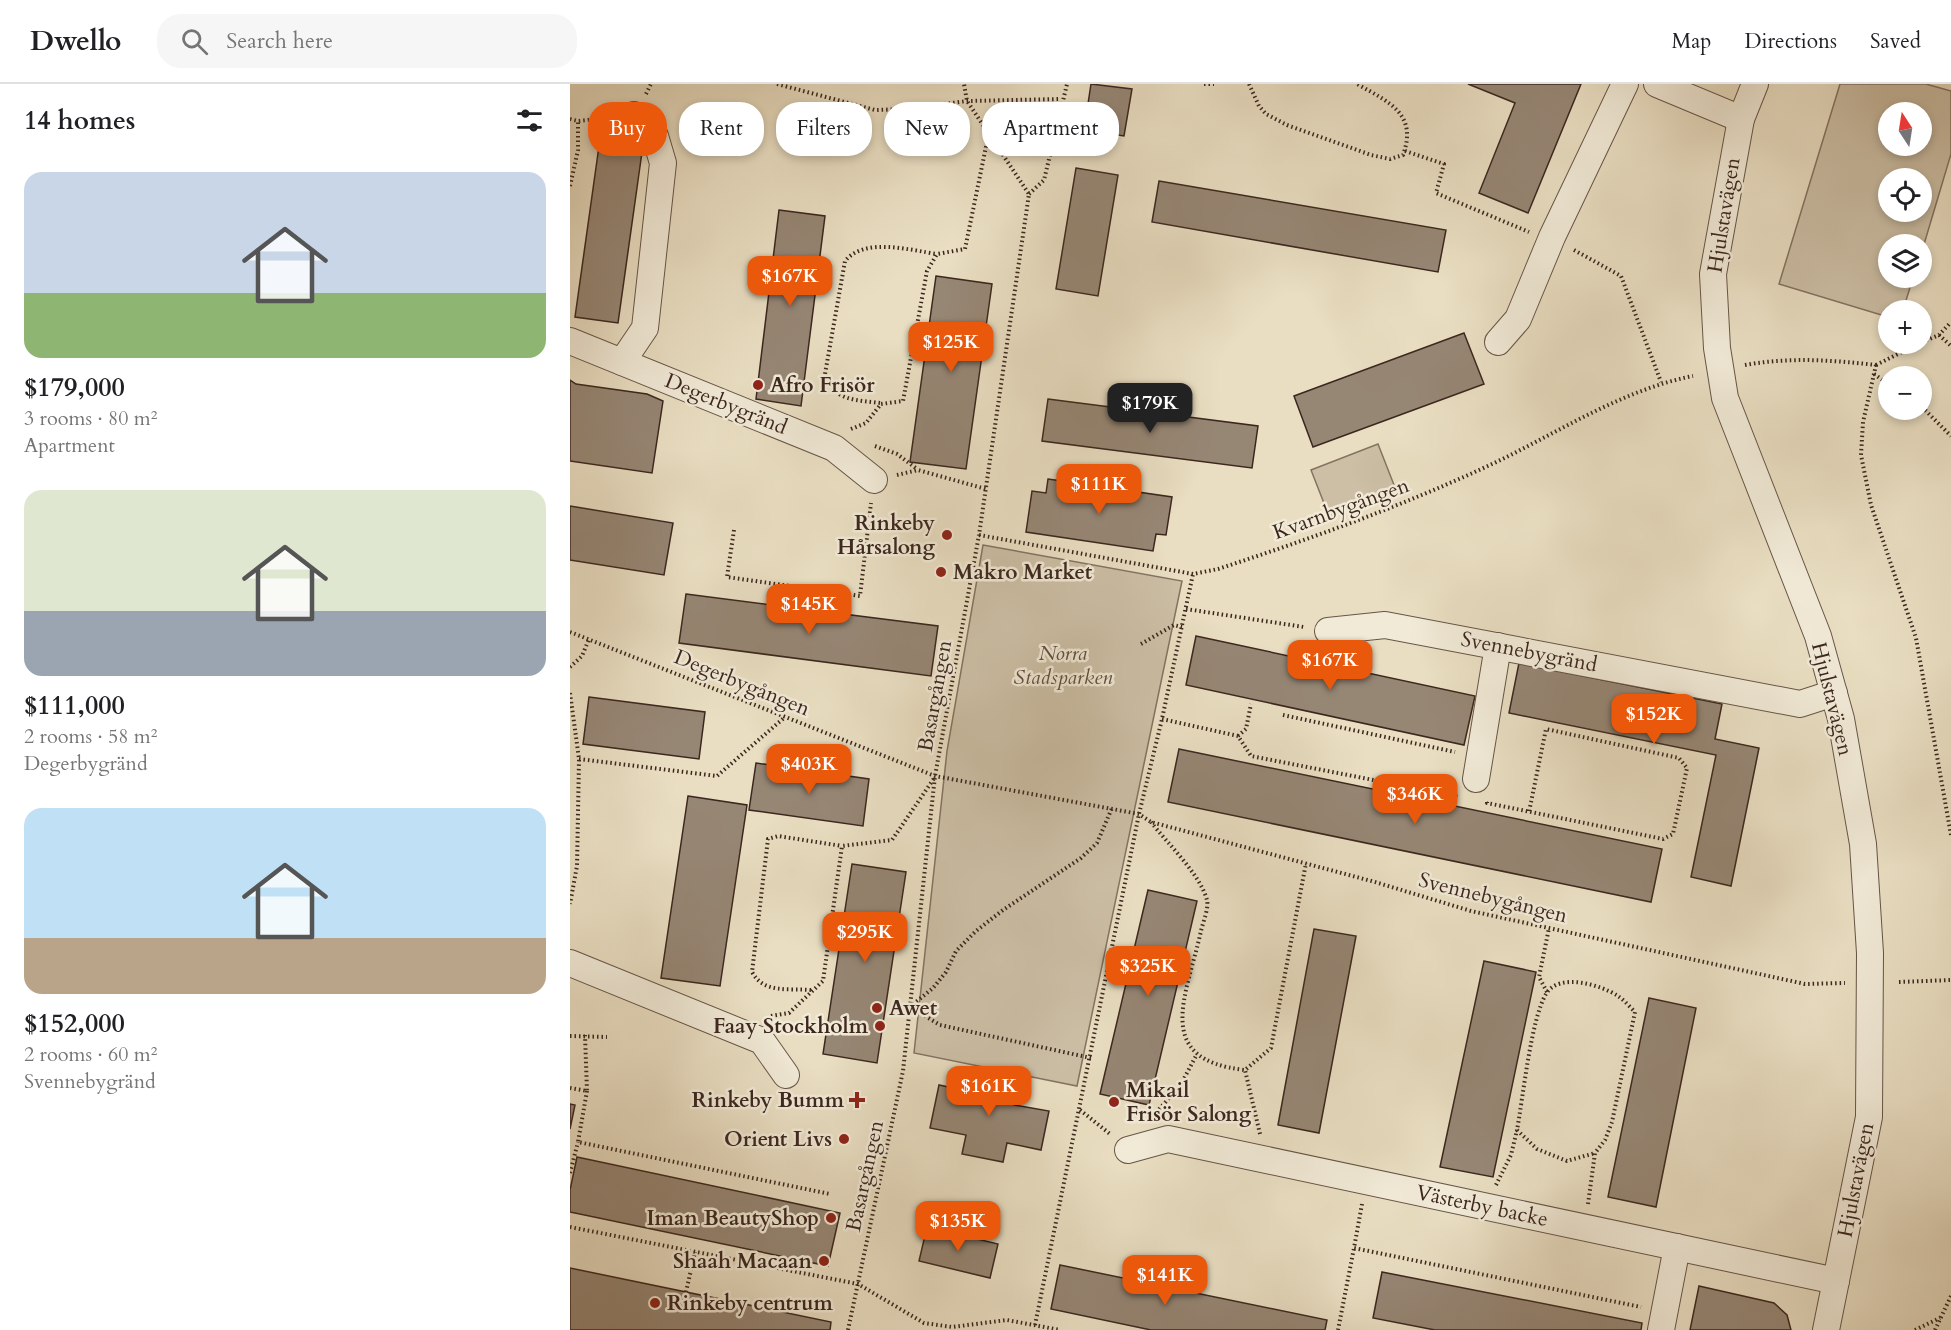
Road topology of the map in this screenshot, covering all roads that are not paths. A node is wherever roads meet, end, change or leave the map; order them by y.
1 (1625, 84) edge
2 (1658, 84) edge
3 (1755, 84) edge
4 (1741, 119) junction
5 (661, 156) edge
6 (570, 341) edge
7 (1498, 342) dead end
8 (622, 362) junction
9 (874, 480) road end
10 (1328, 631) road end
11 (1498, 646) junction
12 (1834, 693) junction
13 (1478, 768) road end
14 (570, 963) edge
15 (786, 1075) dead end
16 (1128, 1150) road end
17 (1677, 1247) junction
18 (1836, 1281) junction
19 (1663, 1321) edge
20 (1826, 1330) edge

1 - 7 street
2 - 4 street
3 - 4 street, Hjulstavägen
4 - 12 street, Hjulstavägen
5 - 8 street
6 - 8 street, Degerbygränd
8 - 9 street, Degerbygränd
10 - 11 street, Svennebygränd
11 - 12 street, Svennebygränd
11 - 13 street
12 - 18 street, Hjulstavägen
14 - 15 street
16 - 17 street, Västerby backe
17 - 18 street, Västerby backe
17 - 19 street
18 - 20 street, Hjulstavägen

